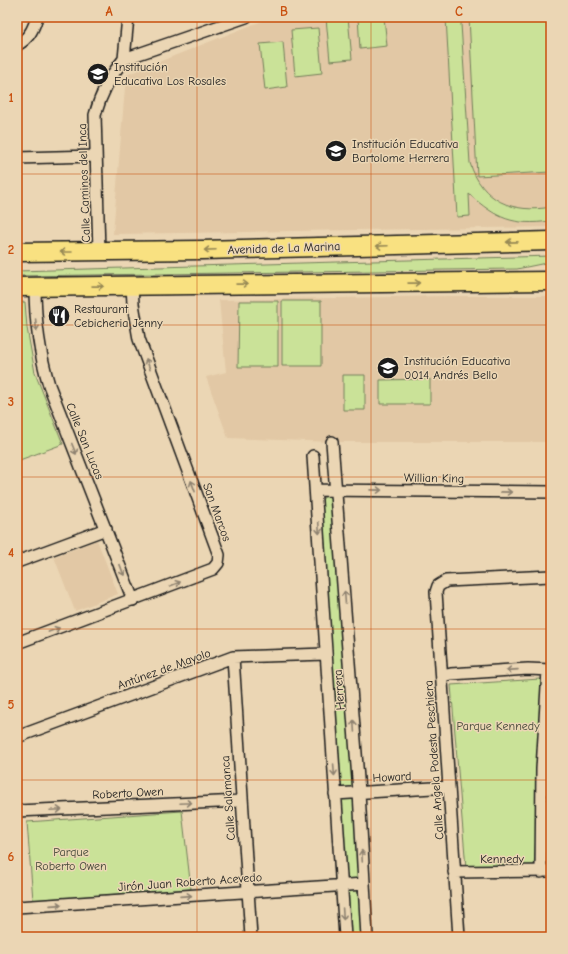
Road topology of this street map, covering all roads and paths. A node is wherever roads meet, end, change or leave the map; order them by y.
1 (37, 17) edge
2 (128, 17) edge
3 (246, 17) edge
4 (17, 45) edge
5 (124, 59) junction
6 (95, 156) junction
7 (17, 158) edge
8 (551, 241) edge
9 (17, 252) edge
10 (99, 252) junction
11 (551, 281) edge
12 (132, 285) junction
13 (17, 286) edge
14 (35, 286) junction
15 (332, 442) dead end
16 (313, 456) dead end
17 (316, 490) junction
18 (337, 490) junction
19 (551, 492) edge
20 (106, 528) junction
21 (17, 562) edge
22 (551, 576) edge
23 (133, 600) junction
24 (17, 643) edge
25 (326, 654) junction
26 (233, 657) junction
27 (549, 670) edge
28 (442, 676) junction
29 (17, 737) edge
30 (449, 787) junction
31 (359, 792) junction
32 (335, 794) junction
33 (241, 801) junction
34 (17, 811) edge
35 (454, 872) junction
36 (546, 872) edge
37 (364, 884) junction
38 (342, 885) junction
39 (248, 891) junction
40 (17, 907) edge
41 (251, 937) edge
42 (345, 937) edge
43 (367, 937) edge
44 (459, 937) edge

1 - 4 street
2 - 5 street
3 - 5 street
5 - 6 street, Calle Caminos del Inca
6 - 7 street
6 - 10 street, Calle Caminos del Inca
8 -> 10 main road, Avenida de La Marina
10 -> 9 main road, Avenida de La Marina
12 -> 11 main road
14 -> 12 main road
23 -> 12 street, San Marcos
13 - 14 main road
14 -> 20 street, Calle San Lucas
15 - 18 street, Herrera
16 - 17 street, Herrera
17 - 18 street, Willian King
17 -> 25 street, Herrera
18 -> 19 street, Willian King
31 -> 18 street, Herrera
20 - 21 street
20 -> 23 street, Calle San Lucas
22 - 28 street, Calle Angela Podesta Peschiera
24 -> 23 street, San Marcos
25 - 26 street, Antúnez de Mayolo
25 -> 32 street, Herrera
26 - 29 street, Antúnez de Mayolo
26 - 33 street, Calle Salamanca
27 -> 28 street
27 - 36 street
28 - 30 street, Calle Angela Podesta Peschiera
30 - 31 street, Howard
30 - 35 street, Calle Angela Podesta Peschiera
31 - 32 street, Howard
37 -> 31 street, Herrera
32 - 38 street, Herrera
34 -> 33 street, Roberto Owen
33 - 39 street, Calle Salamanca
35 - 36 street, Kennedy
35 - 44 street, Calle Angela Podesta Peschiera
37 - 38 street, Jirón Juan Roberto Acevedo
37 - 43 street, Herrera
38 - 39 street, Jirón Juan Roberto Acevedo
38 -> 42 street, Herrera
40 -> 39 street, Jirón Juan Roberto Acevedo
39 - 41 street, Calle Salamanca

